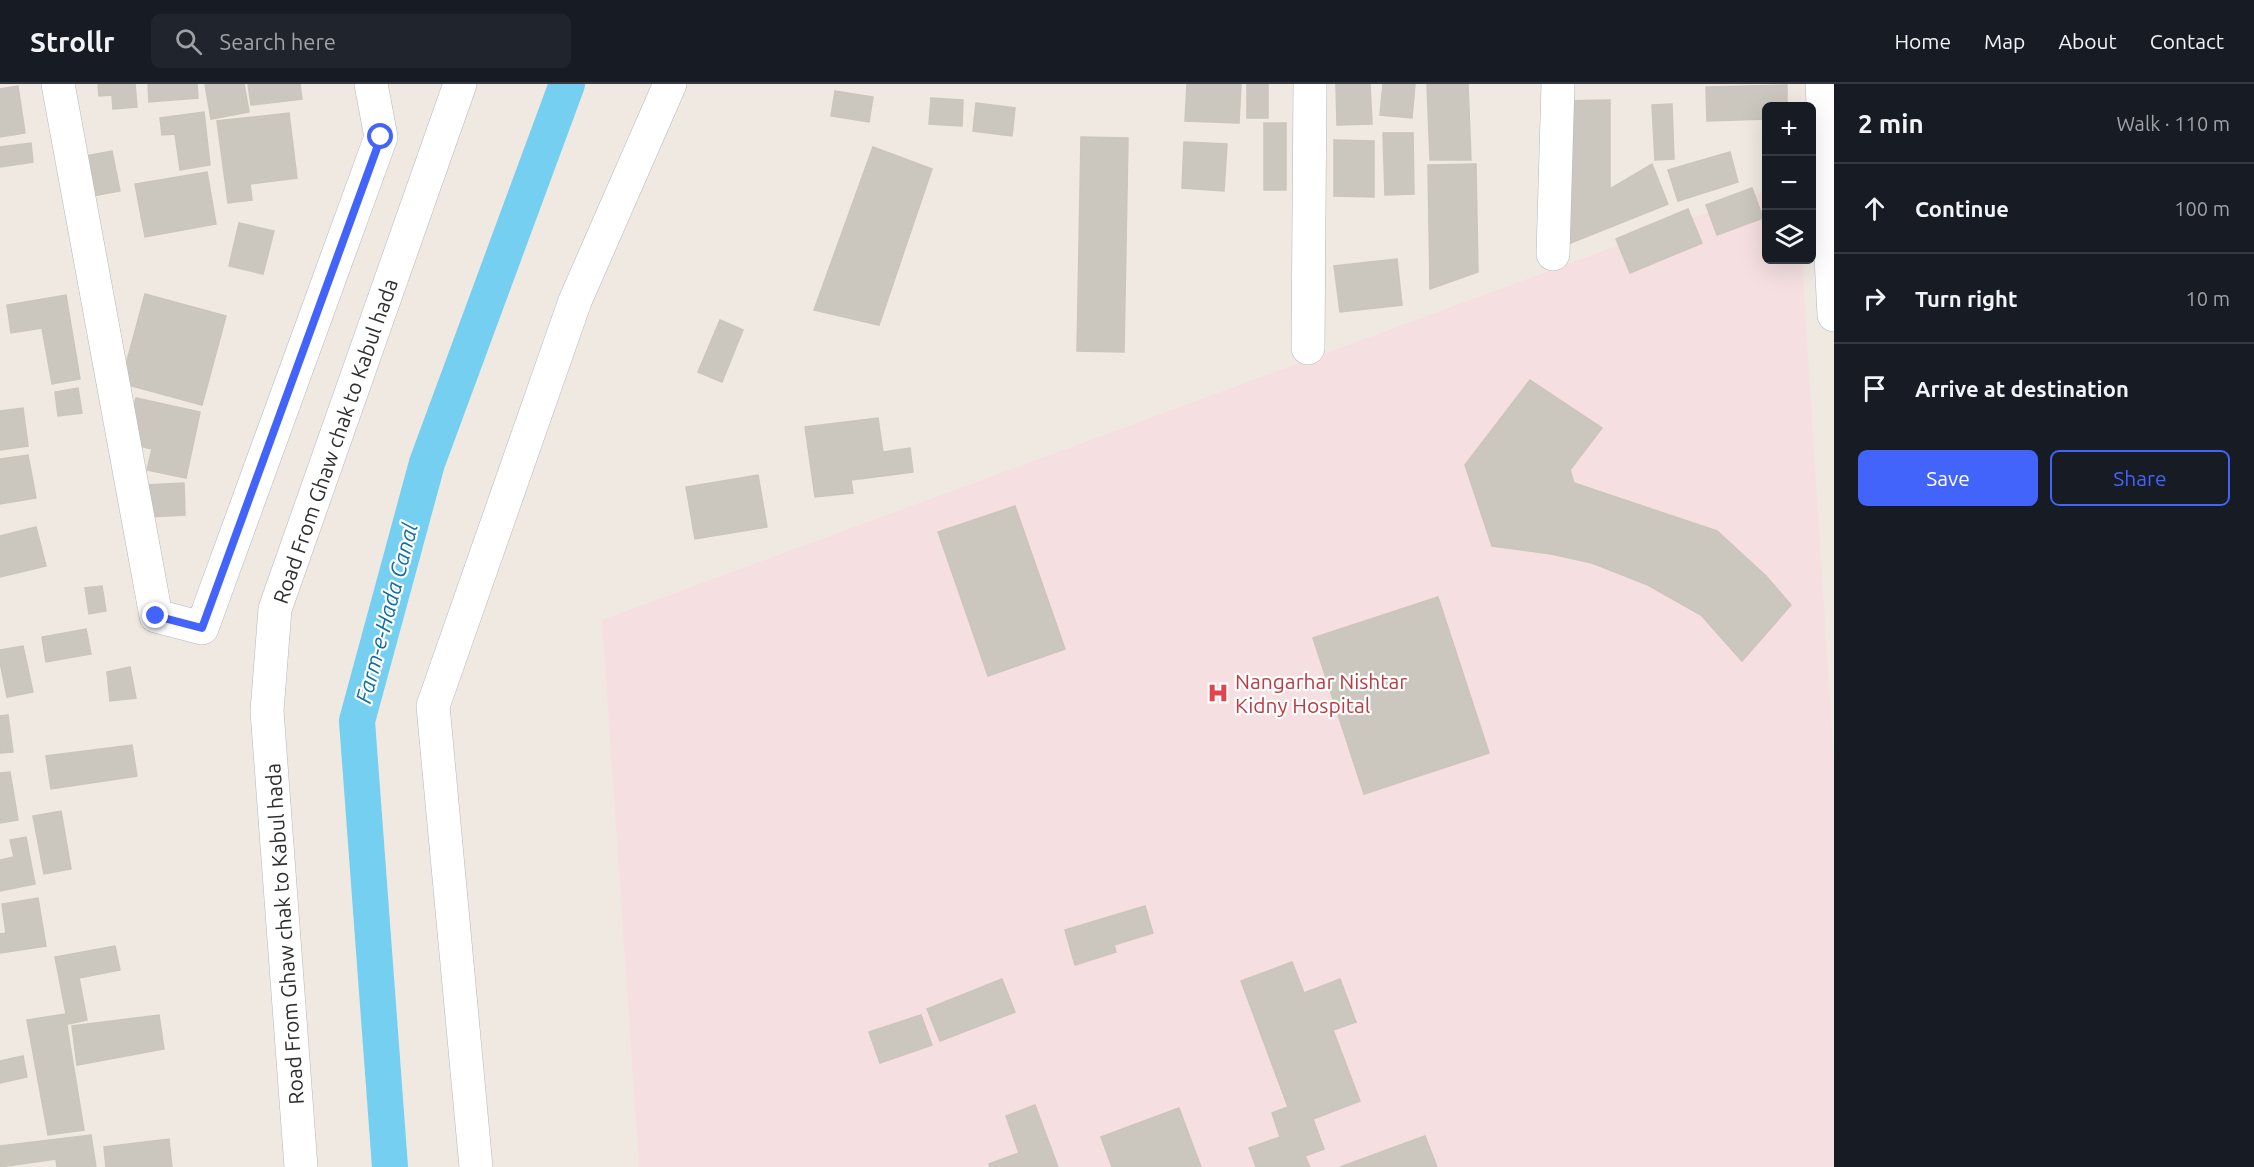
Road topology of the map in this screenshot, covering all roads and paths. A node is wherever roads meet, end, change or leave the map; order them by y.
1 (58, 84) edge
2 (371, 84) edge
3 (460, 84) edge
4 (670, 84) edge
5 (1311, 84) edge
6 (1558, 84) edge
7 (1822, 84) edge
8 (1832, 242) edge
9 (1553, 254) dead end
10 (1834, 315) edge
11 (1308, 348) dead end
12 (301, 1167) edge
13 (476, 1167) edge

1 - 2 street
3 - 12 street, Road From Ghaw chak to Kabul hada
4 - 13 street
5 - 11 street
6 - 9 street
7 - 8 street
8 - 10 street

